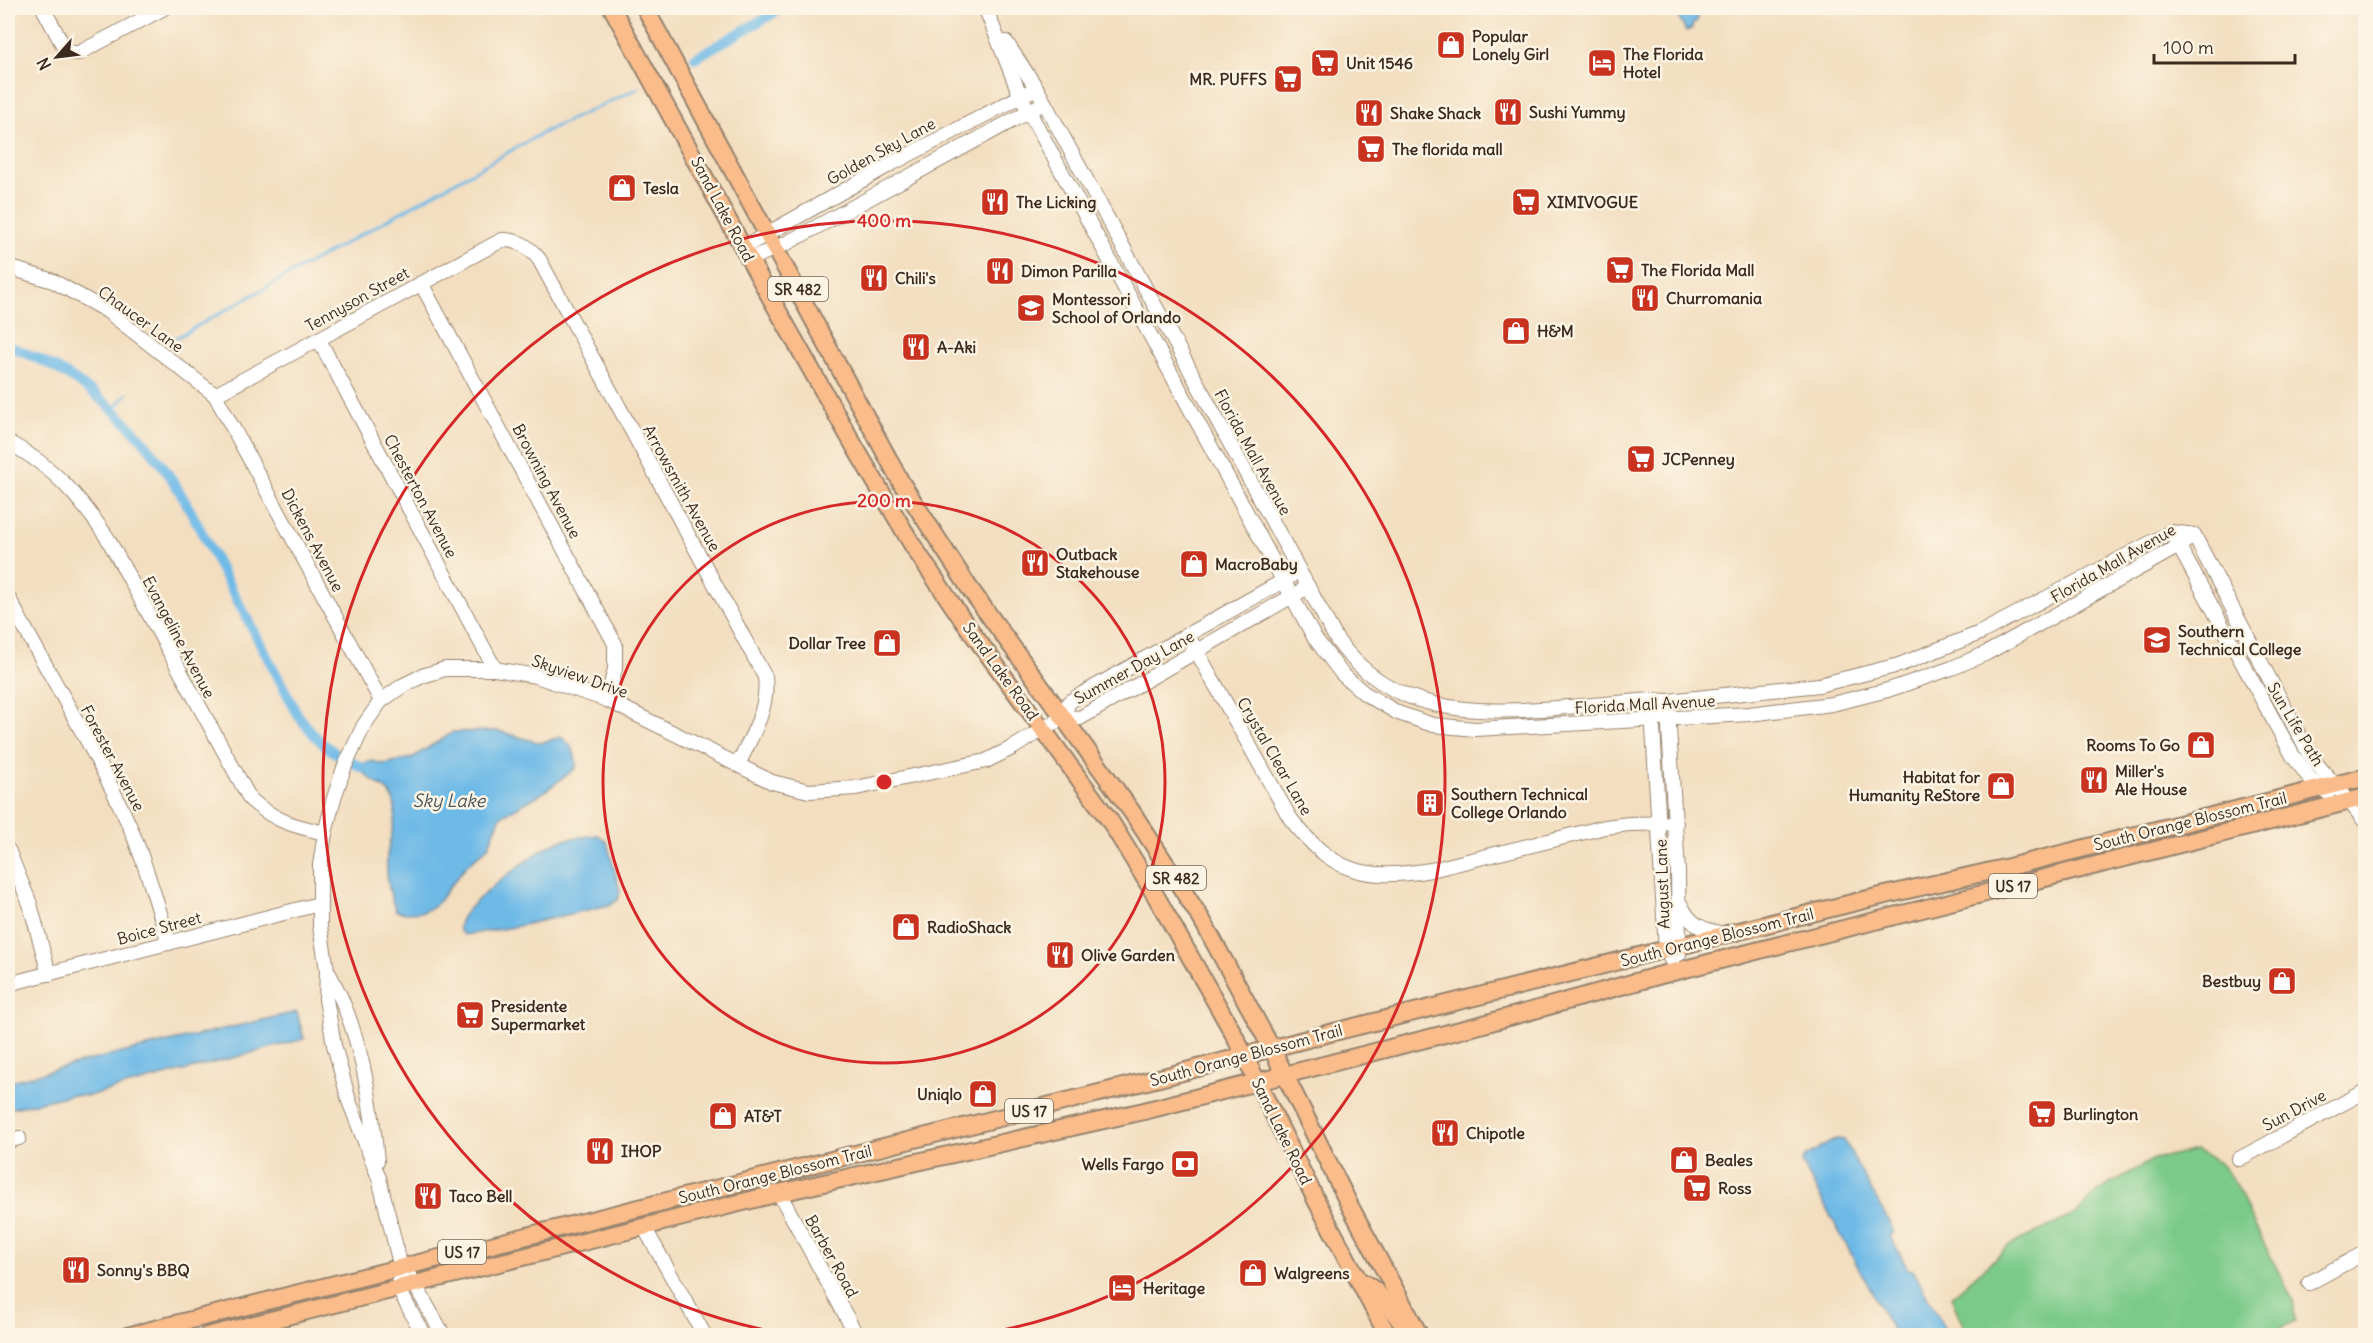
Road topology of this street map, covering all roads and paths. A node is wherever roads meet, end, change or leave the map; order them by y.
1 (43, 8) edge
2 (164, 8) edge
3 (612, 8) edge
4 (637, 8) edge
5 (986, 10) edge
6 (649, 13) edge
7 (1037, 89) junction
8 (1020, 95) junction
9 (1044, 104) junction
10 (1029, 110) junction
11 (1103, 211) junction
12 (1088, 219) junction
13 (768, 233) junction
14 (516, 240) joint
15 (776, 248) junction
16 (747, 253) junction
17 (8, 267) edge
18 (421, 283) junction
19 (319, 340) junction
20 (215, 395) junction
21 (8, 444) edge
22 (2171, 531) junction
23 (934, 535) junction
24 (2194, 535) junction
25 (913, 546) junction
26 (2179, 546) junction
27 (1300, 572) junction
28 (1283, 580) junction
29 (1308, 587) junction
30 (8, 597) edge
31 (1292, 597) junction
32 (1187, 634) junction
33 (1196, 651) junction
34 (2258, 658) junction
35 (2243, 664) junction
36 (495, 669) junction
37 (607, 700) junction
38 (1651, 700) junction
39 (381, 701) junction
40 (1668, 701) junction
41 (1063, 717) junction
42 (1669, 719) junction
43 (1653, 720) junction
44 (1042, 728) junction
45 (738, 765) junction
46 (2366, 777) edge
47 (2326, 787) junction
48 (2357, 799) edge
49 (1657, 822) junction
50 (1676, 823) junction
51 (2366, 823) edge
52 (325, 833) junction
53 (8, 850) edge
54 (1679, 901) junction
55 (319, 904) junction
56 (1726, 935) junction
57 (169, 943) junction
58 (1673, 948) junction
59 (327, 970) junction
60 (1677, 971) junction
61 (49, 974) junction
62 (8, 984) edge
63 (1272, 1049) junction
64 (1245, 1056) junction
65 (1285, 1075) junction
66 (1258, 1081) junction
67 (2366, 1090) edge
68 (2239, 1159) dead end
69 (797, 1169) junction
70 (773, 1175) junction
71 (379, 1178) junction
72 (779, 1193) junction
73 (752, 1200) junction
74 (644, 1227) junction
75 (2366, 1252) edge
76 (401, 1268) junction
77 (1359, 1280) junction
78 (2309, 1283) dead end
79 (416, 1284) junction
80 (398, 1288) junction
81 (127, 1335) edge
82 (207, 1335) edge
83 (424, 1335) edge
84 (444, 1335) edge
85 (705, 1335) edge
86 (857, 1335) edge
87 (1388, 1335) edge
88 (1411, 1335) edge
89 (1420, 1335) edge

1 - 2 street
3 - 16 main road, Sand Lake Road / SR 482
4 - 6 main road
5 - 7 street, Florida Mall Avenue
5 - 8 street, Florida Mall Avenue
6 - 13 main road, Sand Lake Road / SR 482
7 - 8 street, Golden Sky Lane
7 - 9 street, Florida Mall Avenue
8 - 10 street, Florida Mall Avenue
8 - 13 street, Golden Sky Lane
9 - 10 street
9 - 11 street, Florida Mall Avenue
10 - 12 street, Florida Mall Avenue
10 - 15 street
11 - 12 street
11 - 27 street, Florida Mall Avenue
12 - 28 street, Florida Mall Avenue
13 - 15 main road, Sand Lake Road / SR 482
13 - 16 street, Golden Sky Lane
14 - 18 street, Tennyson Street
14 - 45 street, Arrowsmith Avenue
15 - 16 street
15 - 23 main road, Sand Lake Road / SR 482
16 - 25 main road, Sand Lake Road / SR 482
17 - 20 street, Chaucer Lane
18 - 19 street, Tennyson Street
18 - 37 street, Browning Avenue
19 - 20 street, Tennyson Street
19 - 36 street, Chesterton Avenue
20 - 39 street, Dickens Avenue
21 - 52 street, Evangeline Avenue
22 - 24 street, Florida Mall Avenue
22 - 26 street, Sun Life Path
22 - 40 street, Florida Mall Avenue
23 - 25 main road
23 - 41 main road, Sand Lake Road / SR 482
24 - 26 street, Florida Mall Avenue
24 - 34 street, Sun Life Path
25 - 44 main road, Sand Lake Road / SR 482
26 - 35 street, Sun Life Path
26 - 42 street, Florida Mall Avenue
27 - 28 street, Summer Day Lane
27 - 29 street, Florida Mall Avenue
28 - 31 street, Florida Mall Avenue
28 - 32 street, Summer Day Lane
29 - 31 street, Summer Day Lane
29 - 38 street, Florida Mall Avenue
30 - 57 street, Forester Avenue
31 - 33 street, Summer Day Lane
31 - 43 street, Florida Mall Avenue
32 - 33 street, Crystal Clear Lane
32 - 41 street, Summer Day Lane
33 - 41 street, Summer Day Lane
33 - 49 street, Crystal Clear Lane
34 - 35 street
34 - 47 street, Sun Life Path
35 - 47 street, Sun Life Path
36 - 37 street, Skyview Drive
36 - 39 street, Skyview Drive
37 - 45 street, Skyview Drive
38 - 40 street, Florida Mall Avenue
38 - 43 street, August Lane
39 - 52 street, Skyview Drive
40 - 42 street, August Lane
41 - 44 street, Skyview Drive
41 - 63 main road, Sand Lake Road / SR 482
42 - 43 street, Florida Mall Avenue
42 - 50 street, August Lane
43 - 49 street, August Lane
44 - 45 street, Skyview Drive
44 - 64 main road, Sand Lake Road / SR 482
46 - 47 main road, South Orange Blossom Trail / US 17
47 - 48 street, Sun Life Path
47 - 56 main road, South Orange Blossom Trail / US 17
48 - 51 street, Sun Life Path
48 - 60 main road, South Orange Blossom Trail / US 17
49 - 50 street, Crystal Clear Lane
49 - 58 street, August Lane
50 - 54 street, August Lane
52 - 55 street, Skyview Drive
53 - 61 street
54 - 56 street
54 - 58 street, August Lane
55 - 57 street, Boice Street
55 - 59 street, Skyview Drive
56 - 58 main road, South Orange Blossom Trail / US 17
57 - 61 street, Boice Street
58 - 60 street, August Lane
58 - 63 main road, South Orange Blossom Trail / US 17
59 - 71 street, Skyview Drive
59 - 71 street, Skyview Drive
60 - 65 main road, South Orange Blossom Trail / US 17
61 - 62 street, Boice Street
63 - 64 main road, South Orange Blossom Trail / US 17
63 - 65 main road, Sand Lake Road / SR 482
64 - 66 main road, Sand Lake Road / SR 482
64 - 69 main road, South Orange Blossom Trail / US 17
65 - 66 main road, South Orange Blossom Trail / US 17
65 - 89 main road, Sand Lake Road / SR 482
66 - 72 main road, South Orange Blossom Trail / US 17
66 - 77 main road, Sand Lake Road / SR 482
67 - 68 street, Sun Drive
69 - 70 main road, South Orange Blossom Trail / US 17
69 - 72 main road
70 - 73 main road
70 - 76 main road, South Orange Blossom Trail / US 17
71 - 76 street, Skyview Drive
72 - 73 main road, South Orange Blossom Trail / US 17
72 - 86 street, Barber Road
73 - 74 main road, South Orange Blossom Trail / US 17
74 - 79 main road, South Orange Blossom Trail / US 17
74 - 85 street
75 - 78 street
76 - 79 street
76 - 80 street
76 - 81 main road, South Orange Blossom Trail / US 17
77 - 87 main road, Sand Lake Road / SR 482
77 - 88 main road
79 - 80 main road, South Orange Blossom Trail / US 17
79 - 84 street
80 - 82 main road, South Orange Blossom Trail / US 17
80 - 83 street

